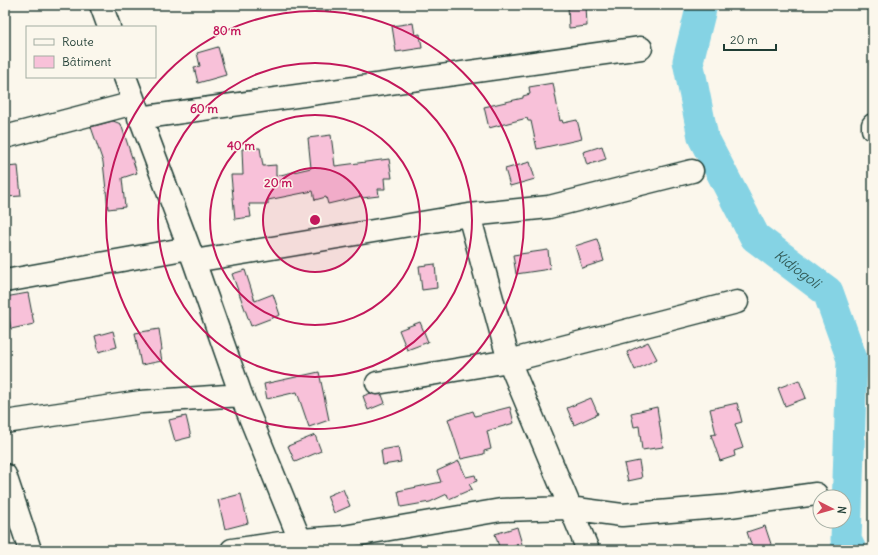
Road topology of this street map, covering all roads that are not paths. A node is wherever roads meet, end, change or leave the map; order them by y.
1 (102, 5) edge
2 (109, 26) edge
3 (640, 48) dead end
4 (125, 78) edge
5 (136, 110) junction
6 (873, 125) edge
7 (873, 128) edge
8 (5, 137) edge
9 (692, 171) dead end
10 (469, 215) junction
11 (191, 255) junction
12 (5, 281) edge
13 (737, 302) dead end
14 (509, 361) junction
15 (377, 383) dead end
16 (240, 395) junction
17 (5, 422) edge
18 (5, 475) edge
19 (812, 495) edge
20 (569, 508) junction
21 (303, 545) edge
22 (30, 550) edge
23 (232, 550) edge
24 (588, 550) edge

1 - 2 street
3 - 5 street
4 - 5 street
5 - 8 street
5 - 11 street
6 - 7 street
9 - 10 street
10 - 11 street
10 - 14 street
11 - 12 street
11 - 16 street
13 - 14 street
14 - 15 street
14 - 20 street
16 - 17 street
16 - 21 street
18 - 22 street
19 - 20 street
20 - 21 street
20 - 24 street
21 - 23 street

